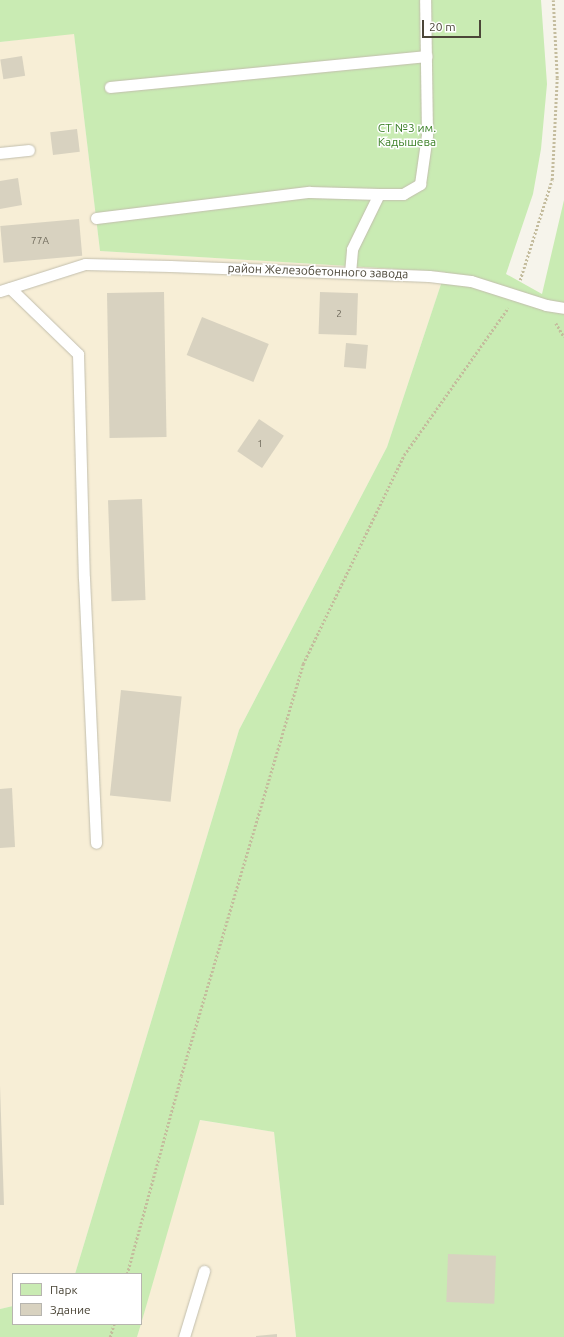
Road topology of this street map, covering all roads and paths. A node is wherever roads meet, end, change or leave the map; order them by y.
1 (425, 0) edge
2 (553, 0) edge
3 (426, 56) junction
4 (110, 87) dead end
5 (29, 150) dead end
6 (0, 153) edge
7 (379, 194) junction
8 (96, 218) dead end
9 (350, 272) junction
10 (5, 290) edge
11 (516, 295) junction
12 (564, 308) edge
13 (96, 843) dead end
14 (204, 1271) dead end
15 (127, 1273) edge
16 (114, 1325) edge
17 (110, 1337) edge
18 (184, 1337) edge

1 - 3 lane
2 - 11 path
3 - 4 lane
3 - 7 lane
5 - 6 lane
7 - 8 lane
7 - 9 lane
9 - 10 lane, район Железобетонного завода
9 - 11 lane, район Железобетонного завода
10 - 13 lane
11 - 12 lane, район Железобетонного завода
11 - 15 path
14 - 18 lane
16 - 17 path

